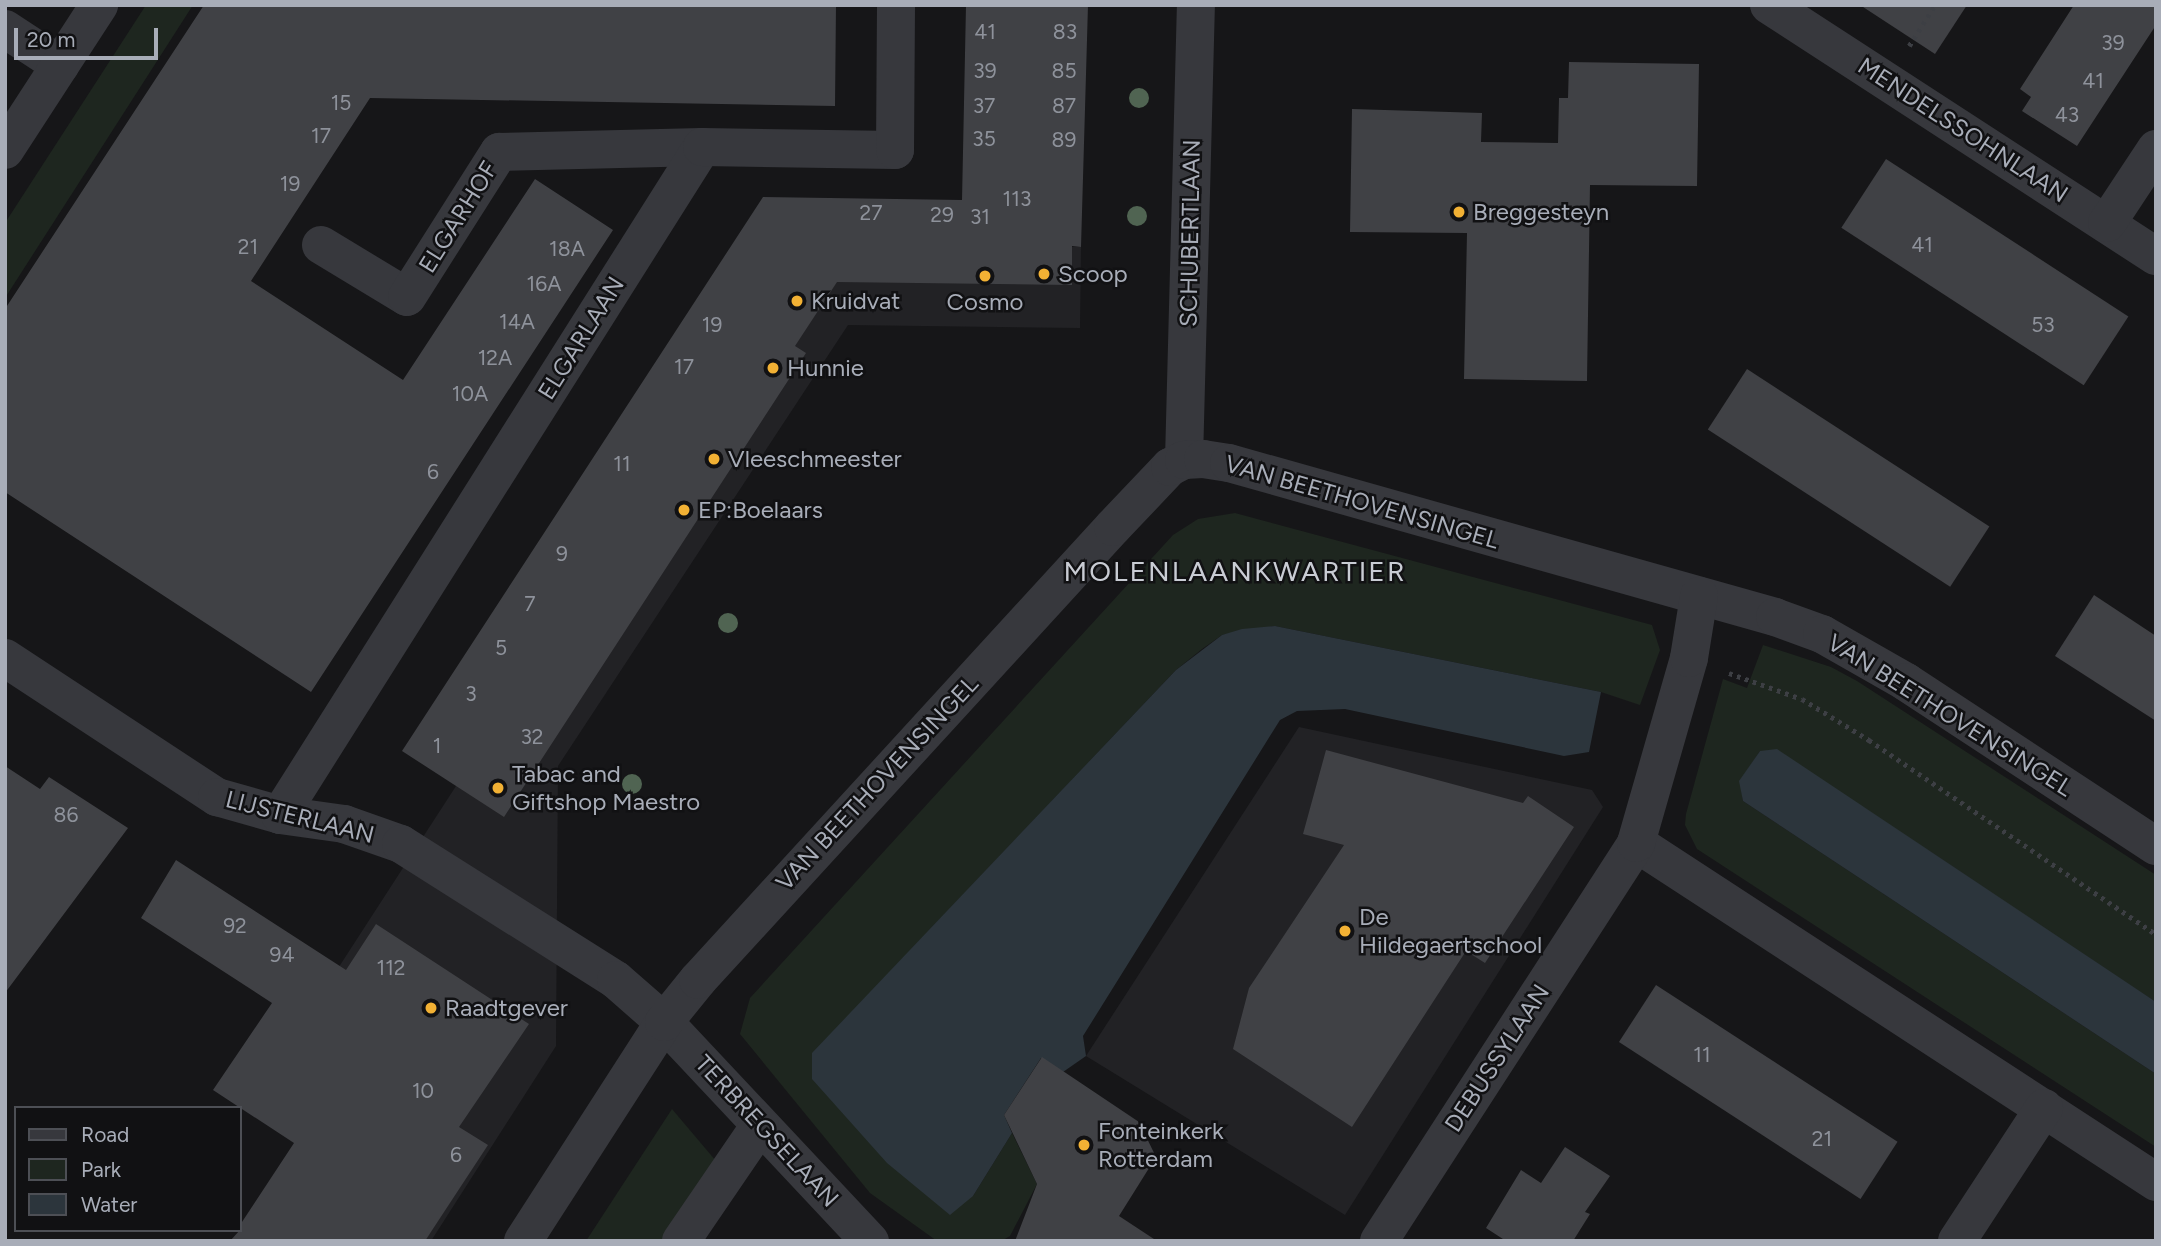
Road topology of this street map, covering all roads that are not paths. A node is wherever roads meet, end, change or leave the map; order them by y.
1 (99, 5) edge
2 (896, 5) edge
3 (1196, 5) edge
4 (1769, 5) edge
5 (5, 29) edge
6 (60, 65) junction
7 (702, 147) junction
8 (2156, 149) edge
9 (5, 150) edge
10 (2107, 223) junction
11 (321, 245) dead end
12 (2156, 256) edge
13 (1184, 460) junction
14 (1699, 596) junction
15 (5, 657) edge
16 (280, 815) junction
17 (1636, 843) junction
18 (2156, 846) edge
19 (664, 1022) junction
20 (2044, 1108) junction
21 (760, 1125) junction
22 (2156, 1182) edge
23 (523, 1241) edge
24 (681, 1241) edge
25 (870, 1241) edge
26 (1379, 1241) edge
27 (1957, 1241) edge

1 - 6 street
2 - 7 street
3 - 13 street, SCHUBERTLAAN
4 - 10 street, MENDELSSOHNLAAN
5 - 6 street
6 - 9 street
7 - 11 street, ELGARHOF
7 - 16 street, ELGARLAAN
8 - 10 street
10 - 12 street, MENDELSSOHNLAAN
13 - 14 street, VAN BEETHOVENSINGEL
13 - 19 street, VAN BEETHOVENSINGEL
14 - 17 street, DEBUSSYLAAN
14 - 18 street, VAN BEETHOVENSINGEL
15 - 16 street, LIJSTERLAAN
16 - 19 street, LIJSTERLAAN
17 - 20 street
17 - 26 street, DEBUSSYLAAN
19 - 21 street, TERBREGSELAAN
19 - 23 street, VAN BEETHOVENSINGEL
20 - 22 street
20 - 27 street
21 - 24 street
21 - 25 street, TERBREGSELAAN

